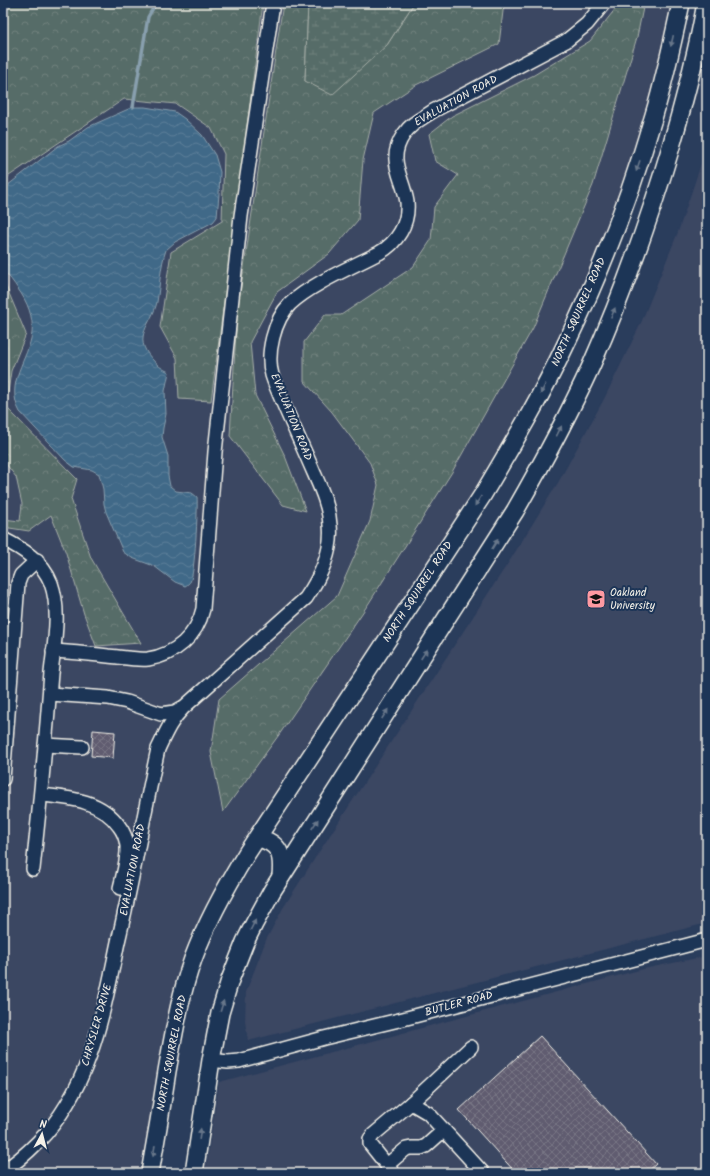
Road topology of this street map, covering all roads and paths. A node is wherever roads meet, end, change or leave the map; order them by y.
1 (273, 3) edge
2 (604, 3) edge
3 (681, 3) edge
4 (706, 3) edge
5 (3, 539) edge
6 (37, 560) junction
7 (53, 651) junction
8 (50, 694) junction
9 (183, 708) junction
10 (45, 745) junction
11 (82, 747) dead end
12 (3, 779) edge
13 (41, 795) junction
14 (258, 838) junction
15 (33, 869) dead end
16 (282, 876) junction
17 (123, 922) junction
18 (707, 940) edge
19 (471, 1047) dead end
20 (211, 1060) junction
21 (411, 1103) junction
22 (444, 1130) junction
23 (390, 1169) edge
24 (3, 1171) edge
25 (150, 1173) edge
26 (194, 1173) edge
27 (483, 1173) edge

1 - 7 street
2 - 9 street, EVALUATION ROAD
3 -> 14 main road, NORTH SQUIRREL ROAD
16 -> 4 main road
5 - 6 street
6 - 7 street
6 - 12 street
7 - 8 street
8 - 9 street, EVALUATION ROAD
8 - 10 street
9 - 17 street, EVALUATION ROAD
10 - 11 street
10 - 13 street
13 - 15 street
13 - 17 street, EVALUATION ROAD
14 - 16 main road
14 -> 25 main road, NORTH SQUIRREL ROAD
20 -> 16 main road
17 - 24 street, CHRYSLER DRIVE
18 - 20 street, BUTLER ROAD
19 - 21 street
26 -> 20 main road
21 - 22 street
21 - 23 street
22 - 23 street
22 - 27 street

